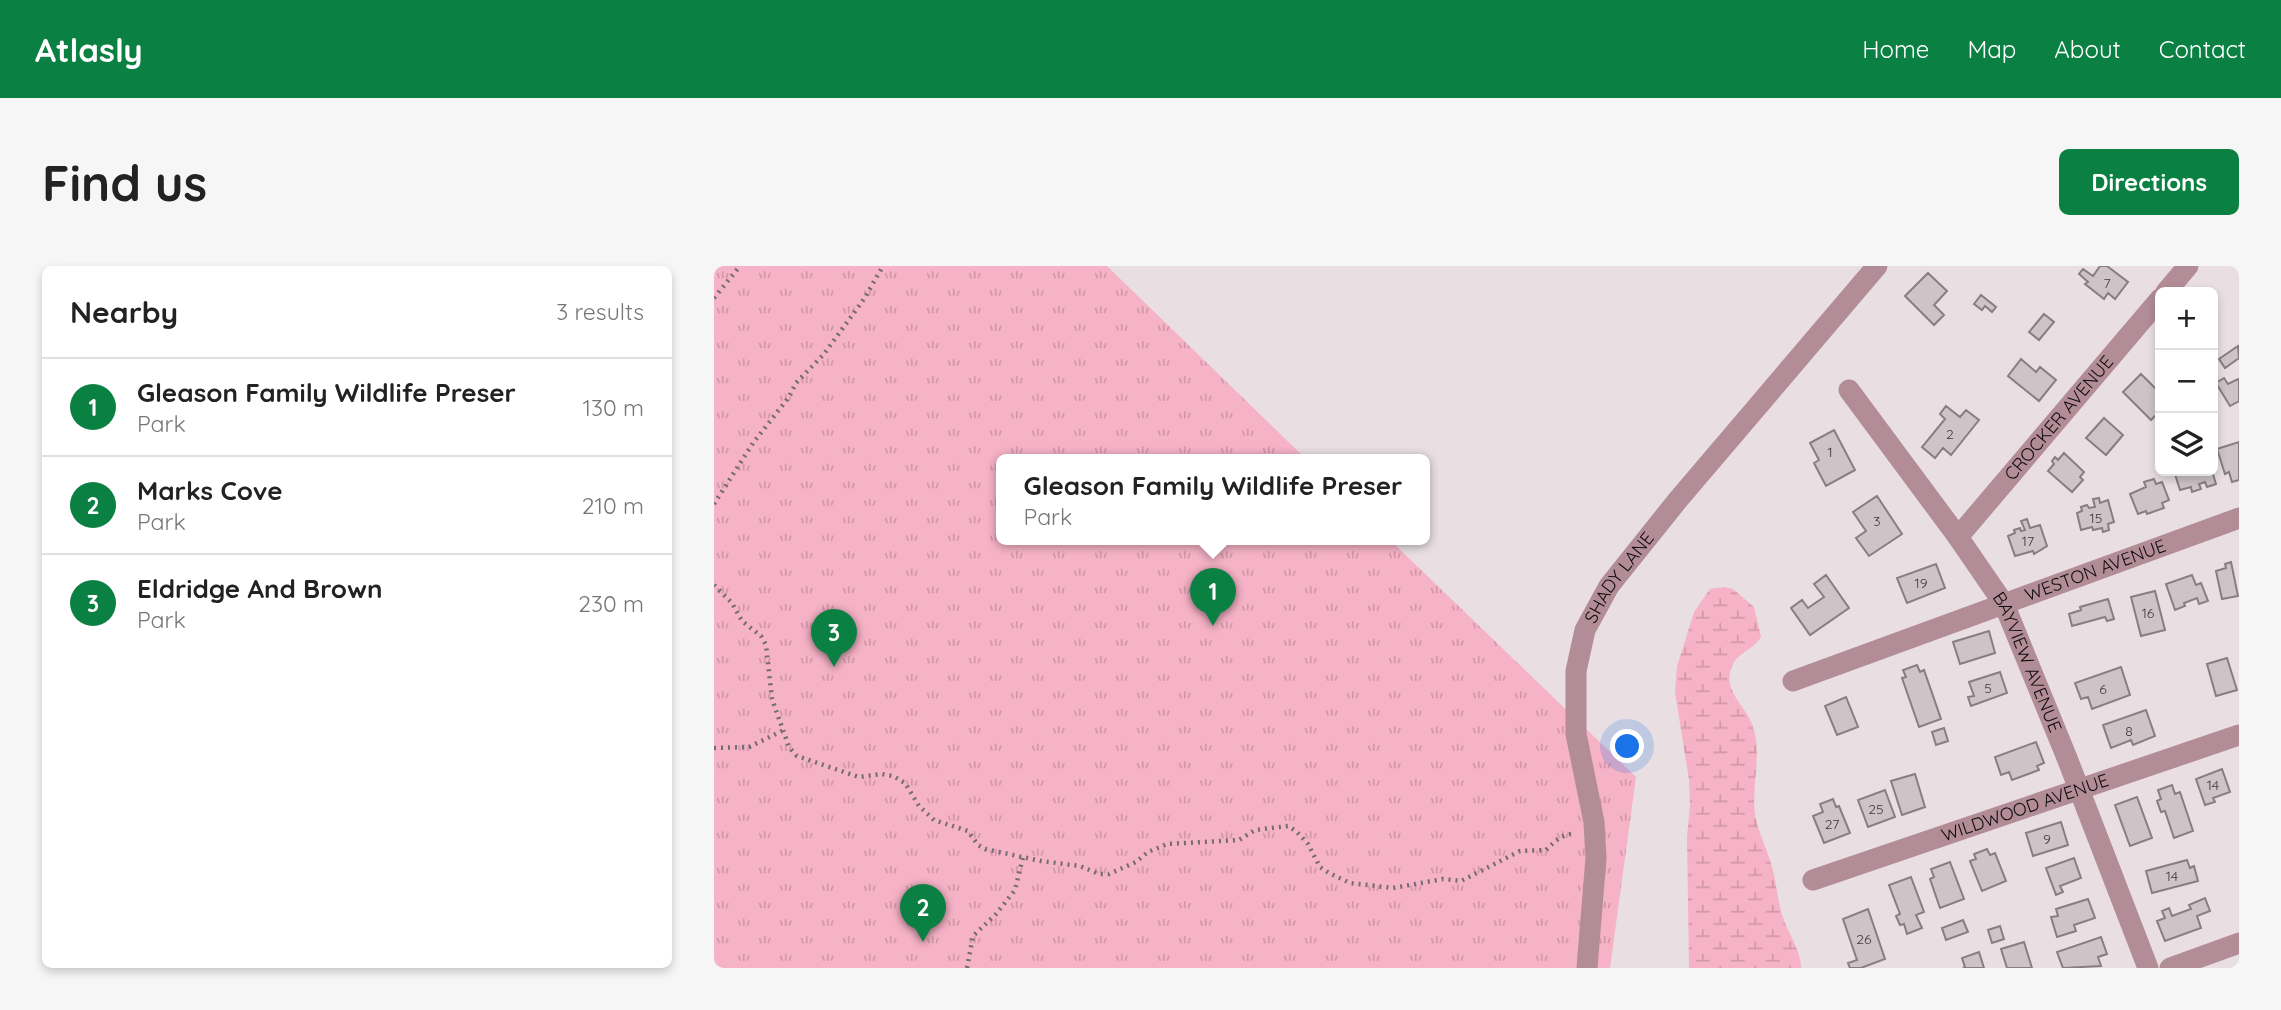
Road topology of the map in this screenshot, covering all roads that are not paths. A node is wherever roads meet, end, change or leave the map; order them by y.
1 (1877, 266) edge
2 (2188, 266) edge
3 (2170, 287) edge
4 (2155, 305) edge
5 (1849, 390) dead end
6 (2239, 518) edge
7 (1958, 537) junction
8 (2004, 604) junction
9 (1793, 681) dead end
10 (2239, 735) edge
11 (2080, 790) junction
12 (1813, 880) dead end
13 (2239, 943) edge
14 (1587, 968) edge
15 (2148, 968) edge
16 (2170, 968) edge

1 - 14 street, SHADY LANE
2 - 3 street
4 - 7 street, CROCKER AVENUE
5 - 7 street, BAYVIEW AVENUE
6 - 8 street, WESTON AVENUE
7 - 8 street, BAYVIEW AVENUE
8 - 9 street, WESTON AVENUE
8 - 11 street, BAYVIEW AVENUE
10 - 11 street, WILDWOOD AVENUE
11 - 12 street, WILDWOOD AVENUE
11 - 15 street, BAYVIEW AVENUE
13 - 16 street

